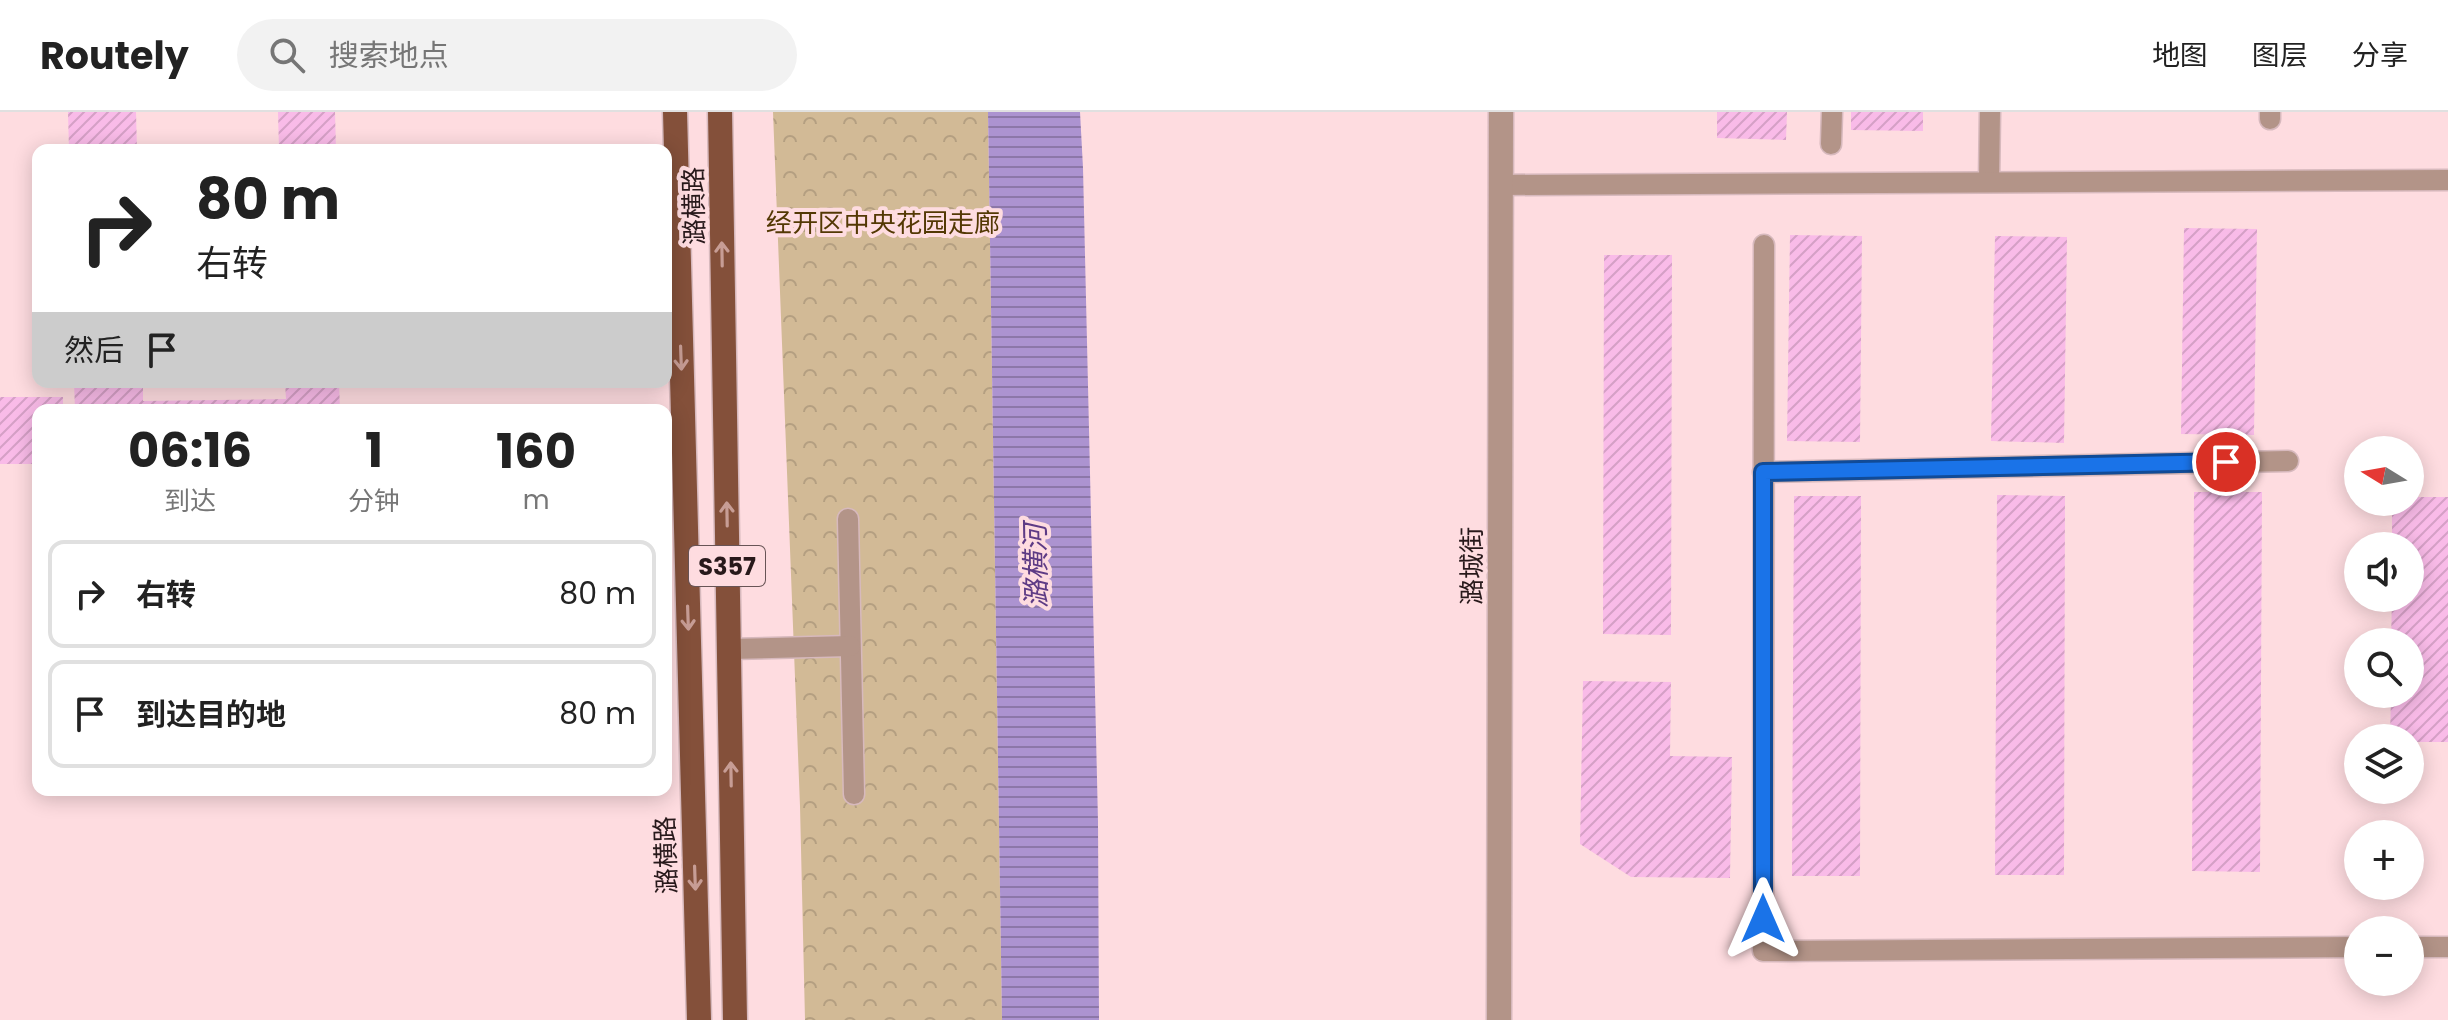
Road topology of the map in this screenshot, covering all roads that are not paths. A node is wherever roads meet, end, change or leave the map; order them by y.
1 (675, 112) edge
2 (720, 112) edge
3 (1501, 112) edge
4 (1832, 112) edge
5 (1990, 112) edge
6 (1831, 144) dead end
7 (2448, 180) edge
8 (1989, 182) junction
9 (1501, 185) junction
10 (1764, 245) dead end
11 (2288, 461) dead end
12 (1763, 472) junction
13 (848, 519) dead end
14 (850, 646) junction
15 (729, 649) junction
16 (854, 794) dead end
17 (2344, 947) edge
18 (2424, 947) edge
19 (2448, 947) edge
20 (699, 1020) edge
21 (735, 1020) edge
22 (1499, 1020) edge

1 -> 20 main road, 潞横路 / S357
15 -> 2 main road, 潞横路 / S357
3 - 9 street, 潞城街
4 - 6 lane
5 - 8 lane
7 - 8 lane
8 - 9 lane
9 - 22 street, 潞城街
10 - 12 lane
11 - 12 lane
12 - 17 lane
13 - 14 lane
14 - 15 lane
14 - 16 lane
21 -> 15 main road, 潞横路 / S357
18 - 19 lane

